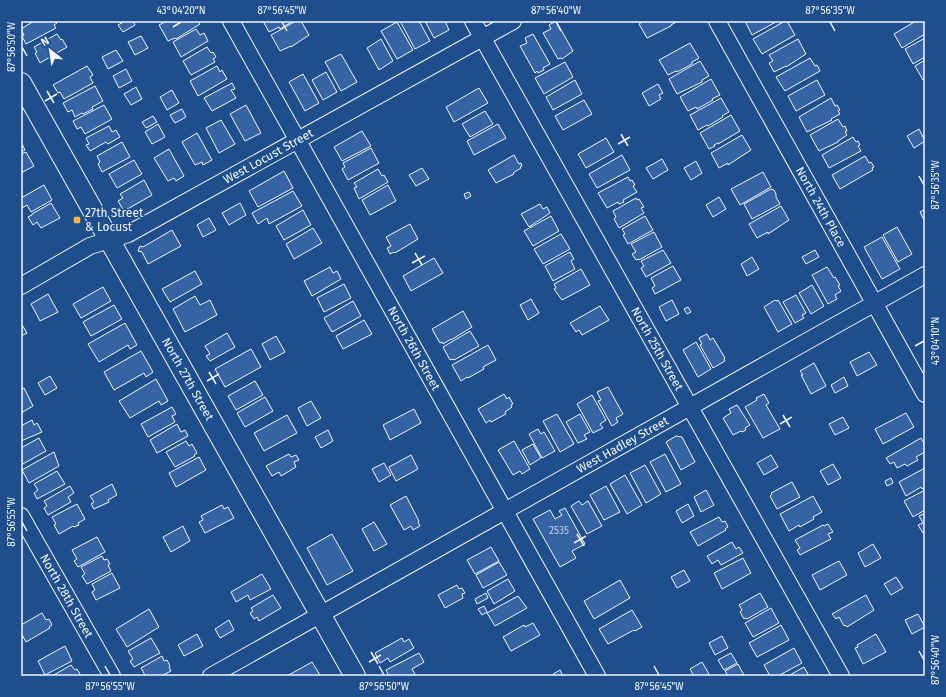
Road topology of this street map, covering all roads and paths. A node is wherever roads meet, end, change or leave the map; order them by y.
1 (231, 21) edge
2 (473, 21) edge
3 (513, 21) edge
4 (717, 21) edge
5 (482, 38) junction
6 (21, 83) edge
7 (297, 140) junction
8 (109, 240) junction
9 (925, 275) edge
10 (21, 286) edge
11 (875, 303) junction
12 (925, 394) edge
13 (690, 407) junction
14 (505, 511) junction
15 (21, 516) edge
16 (320, 614) junction
17 (112, 676) edge
18 (211, 676) edge
19 (355, 676) edge
20 (598, 676) edge
21 (841, 676) edge

1 - 7 street, North 26th Street
2 - 5 street, North 25th Street
3 - 5 street, West Locust Street
4 - 11 street, North 24th Place
5 - 7 street, West Locust Street
5 - 13 street, North 25th Street
6 - 8 main road, North 27th Street
7 - 8 street, West Locust Street
7 - 14 street, North 26th Street
8 - 10 street, West Locust Street
8 - 16 main road, North 27th Street
9 - 11 street, West Hadley Street
11 - 12 street, North 24th Place
11 - 13 street, West Hadley Street
13 - 14 street, West Hadley Street
13 - 21 street, North 25th Street
14 - 16 street, West Hadley Street
14 - 20 street, North 26th Street
15 - 17 street, North 28th Street
16 - 18 street, West Hadley Street
16 - 19 main road, North 27th Street

